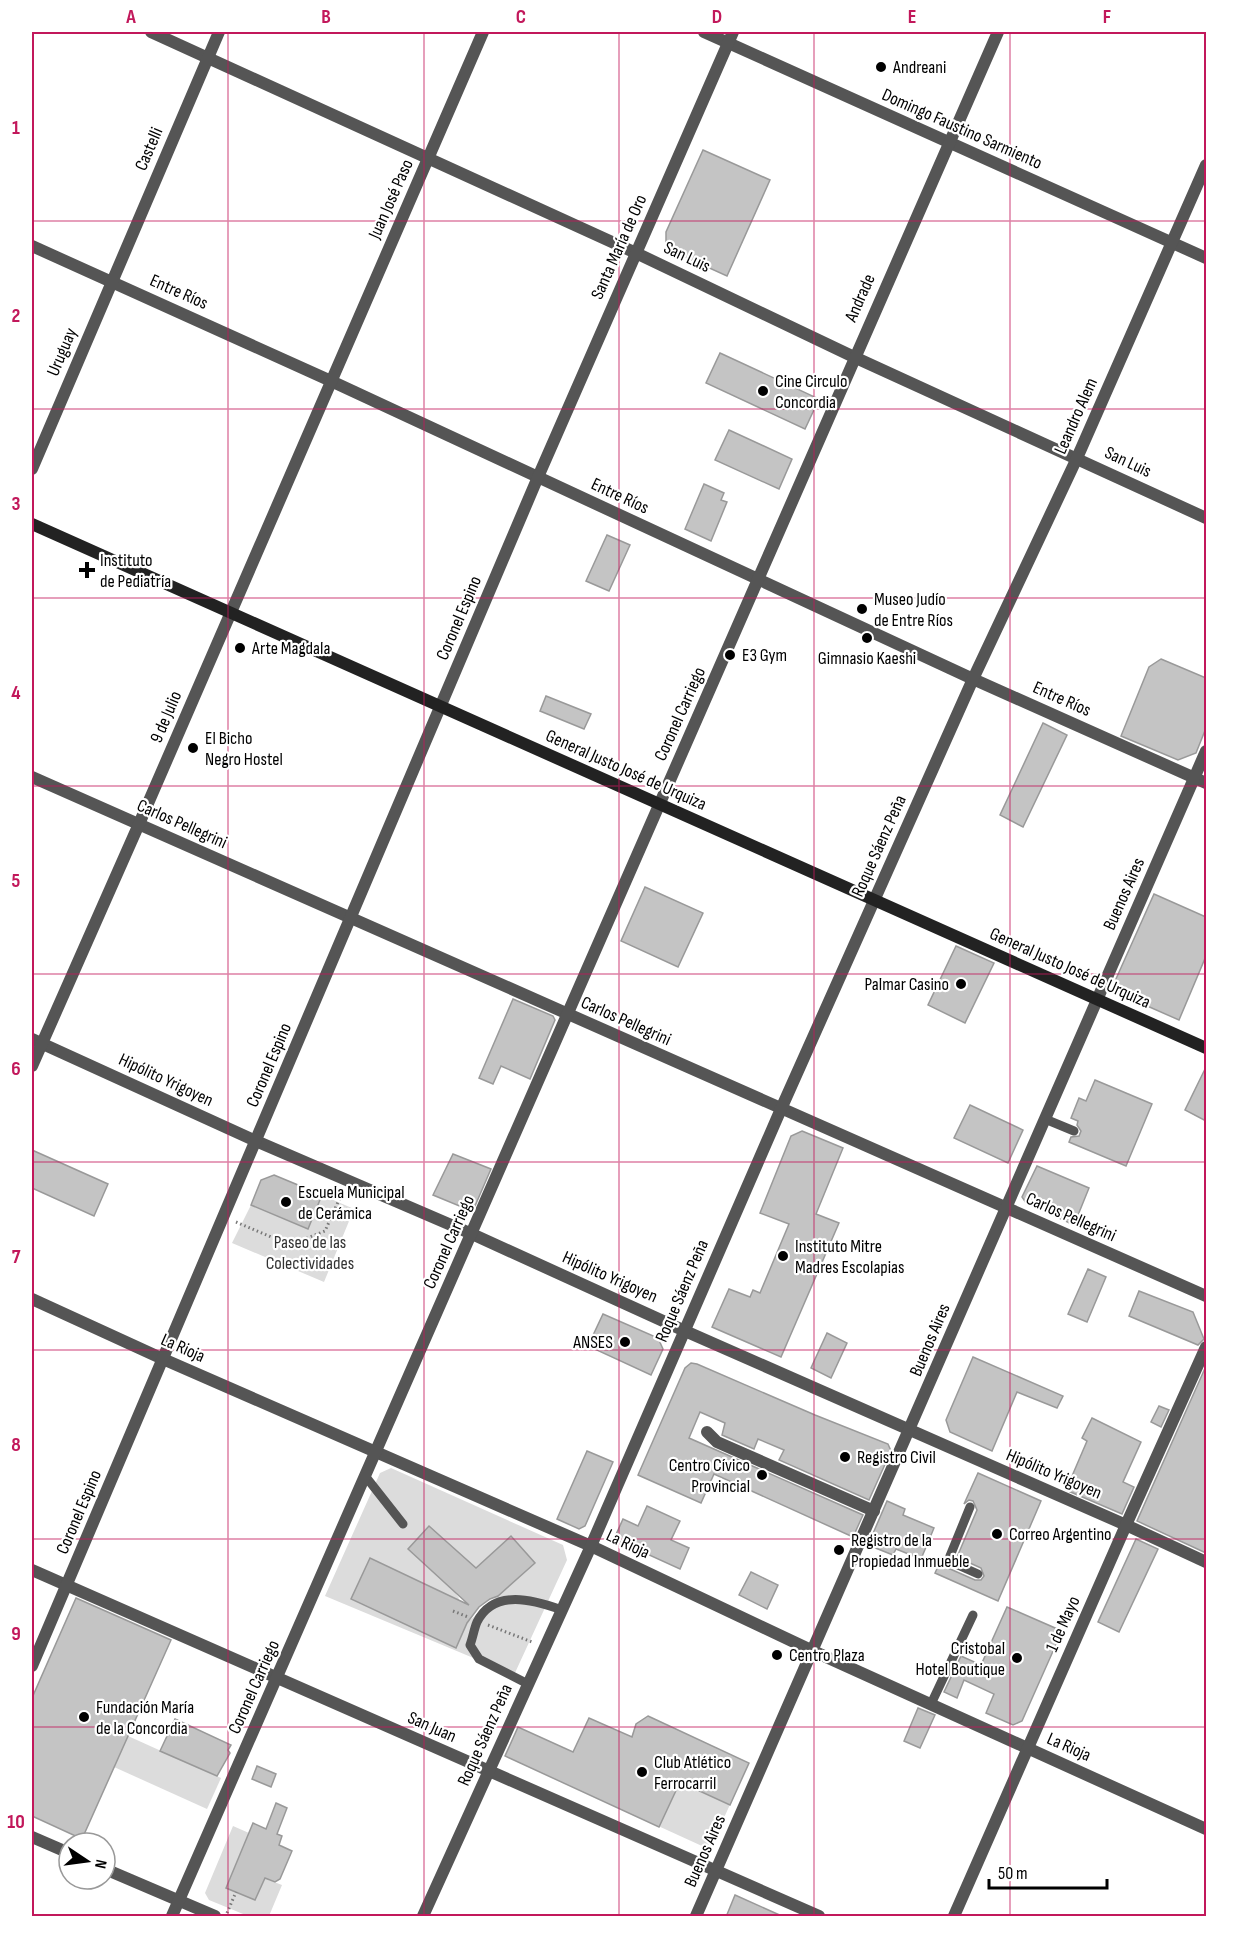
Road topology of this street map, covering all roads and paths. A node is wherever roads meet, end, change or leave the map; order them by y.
1 (151, 32) edge
2 (219, 32) edge
3 (483, 32) edge
4 (704, 32) edge
5 (998, 32) edge
6 (731, 37) edge
7 (208, 58) junction
8 (949, 143) junction
9 (429, 159) junction
10 (1206, 165) edge
11 (1172, 243) junction
12 (32, 246) edge
13 (636, 253) junction
14 (1206, 258) edge
15 (112, 282) junction
16 (854, 357) junction
17 (331, 381) junction
18 (1077, 458) junction
19 (32, 469) edge
20 (538, 477) junction
21 (1206, 518) edge
22 (32, 524) edge
23 (758, 580) junction
24 (231, 612) junction
25 (973, 679) junction
26 (441, 706) junction
27 (1206, 751) edge
28 (32, 777) edge
29 (1201, 780) edge
30 (660, 805) junction
31 (139, 824) junction
32 (874, 901) junction
33 (350, 919) junction
34 (1097, 1000) junction
35 (568, 1015) junction
36 (36, 1041) edge
37 (1206, 1048) edge
38 (32, 1066) edge
39 (781, 1108) junction
40 (1045, 1119) junction
41 (1074, 1131) dead end
42 (256, 1141) junction
43 (348, 1181) junction
44 (1006, 1208) junction
45 (224, 1217) junction
46 (472, 1234) junction
47 (1206, 1296) edge
48 (32, 1299) edge
49 (685, 1331) junction
50 (1206, 1347) edge
51 (164, 1359) junction
52 (910, 1431) junction
53 (707, 1432) dead end
54 (378, 1452) junction
55 (366, 1478) junction
56 (970, 1507) dead end
57 (874, 1511) junction
58 (403, 1524) dead end
59 (1126, 1525) junction
60 (591, 1546) junction
61 (1206, 1562) edge
62 (32, 1570) edge
63 (978, 1574) dead end
64 (67, 1586) junction
65 (562, 1610) junction
66 (453, 1611) dead end
67 (973, 1615) dead end
68 (478, 1622) junction
69 (545, 1647) junction
70 (813, 1651) junction
71 (32, 1666) edge
72 (278, 1678) junction
73 (528, 1684) junction
74 (931, 1704) junction
75 (1028, 1748) junction
76 (489, 1772) junction
77 (1206, 1829) edge
78 (32, 1837) edge
79 (57, 1848) edge
80 (716, 1871) junction
81 (117, 1874) edge
82 (236, 1892) dead end
83 (179, 1901) junction
84 (172, 1917) edge
85 (215, 1917) edge
86 (225, 1917) edge
87 (423, 1917) edge
88 (696, 1917) edge
89 (819, 1917) edge
90 (954, 1917) edge

1 - 7 street, San Luis
2 - 7 street, Castelli
3 - 9 street, Juan José Paso
4 - 6 street, Domingo Faustino Sarmiento
5 - 8 street, Andrade
6 - 8 street, Domingo Faustino Sarmiento
6 - 13 street, Santa María de Oro
7 - 9 street, San Luis
7 - 15 street, Castelli
8 - 11 street, Domingo Faustino Sarmiento
8 - 16 street, Andrade
9 - 13 street, San Luis
9 - 17 street, Juan José Paso
10 - 11 street, Leandro Alem
11 - 14 street, Domingo Faustino Sarmiento
11 - 18 street, Leandro Alem
12 - 15 street, Entre Ríos
13 - 16 street, San Luis
13 - 20 street, Santa María de Oro
15 - 17 street, Entre Ríos
15 - 19 street, Uruguay
16 - 18 street, San Luis
16 - 23 street, Andrade
17 - 20 street, Entre Ríos
17 - 24 street, 9 de Julio
18 - 21 street, San Luis
18 - 25 street, Leandro Alem
20 - 23 street, Entre Ríos
20 - 26 street, Coronel Espino
22 - 24 street, General Justo José de Urquiza
23 - 25 street, Entre Ríos
23 - 30 street, Coronel Carriego
24 - 26 street, General Justo José de Urquiza
24 - 31 street, 9 de Julio
25 - 29 street, Entre Ríos
25 - 32 street, Roque Sáenz Peña
26 - 30 street, General Justo José de Urquiza
26 - 33 street, Coronel Espino
27 - 29 street, Buenos Aires
28 - 31 street, Carlos Pellegrini
29 - 34 street, Buenos Aires
30 - 32 street, General Justo José de Urquiza
30 - 35 street, Coronel Carriego
31 - 33 street, Carlos Pellegrini
31 - 36 street, 9 de Julio
32 - 34 street, General Justo José de Urquiza
32 - 39 street, Roque Sáenz Peña
33 - 35 street, Carlos Pellegrini
33 - 42 street, Coronel Espino
34 - 37 street, General Justo José de Urquiza
34 - 40 street, Buenos Aires
35 - 39 street, Carlos Pellegrini
35 - 46 street, Coronel Carriego
36 - 38 street, 9 de Julio
36 - 42 street, Hipólito Yrigoyen
39 - 44 street, Carlos Pellegrini
39 - 49 street, Roque Sáenz Peña
40 - 41 lane
40 - 44 street, Buenos Aires
42 - 43 street, Hipólito Yrigoyen
42 - 45 street, Coronel Espino
43 - 45 path
43 - 46 street, Hipólito Yrigoyen
44 - 47 street, Carlos Pellegrini
44 - 52 street, Buenos Aires
45 - 51 street, Coronel Espino
46 - 49 street, Hipólito Yrigoyen
46 - 54 street, Coronel Carriego
48 - 51 street, La Rioja
49 - 52 street, Hipólito Yrigoyen
49 - 60 street, Roque Sáenz Peña
50 - 59 street, 1 de Mayo
51 - 54 street, La Rioja
51 - 64 street, Coronel Espino
52 - 57 street, Buenos Aires
52 - 59 street, Hipólito Yrigoyen
53 - 57 street
54 - 55 street, Coronel Carriego
54 - 60 street, La Rioja
55 - 58 lane
55 - 72 street, Coronel Carriego
56 - 63 lane
57 - 70 street, Buenos Aires
59 - 61 street, Hipólito Yrigoyen
59 - 75 street, 1 de Mayo
60 - 65 street, Roque Sáenz Peña
60 - 70 street, La Rioja
62 - 64 street, San Juan
64 - 71 street, Coronel Espino
64 - 72 street, San Juan
65 - 68 lane
65 - 69 street, Roque Sáenz Peña
66 - 68 path
67 - 74 lane
68 - 69 path
68 - 73 lane
69 - 73 street, Roque Sáenz Peña
70 - 74 street, La Rioja
70 - 80 street, Buenos Aires
72 - 76 street, San Juan
72 - 83 street, Coronel Carriego
73 - 76 street, Roque Sáenz Peña
74 - 75 street, La Rioja
75 - 77 street, La Rioja
75 - 90 street, 1 de Mayo
76 - 80 street, San Juan
76 - 87 street, Roque Sáenz Peña
78 - 79 street
80 - 88 street, Buenos Aires
80 - 89 street, San Juan
81 - 83 street
82 - 86 path
83 - 84 street, Coronel Carriego
83 - 85 street

